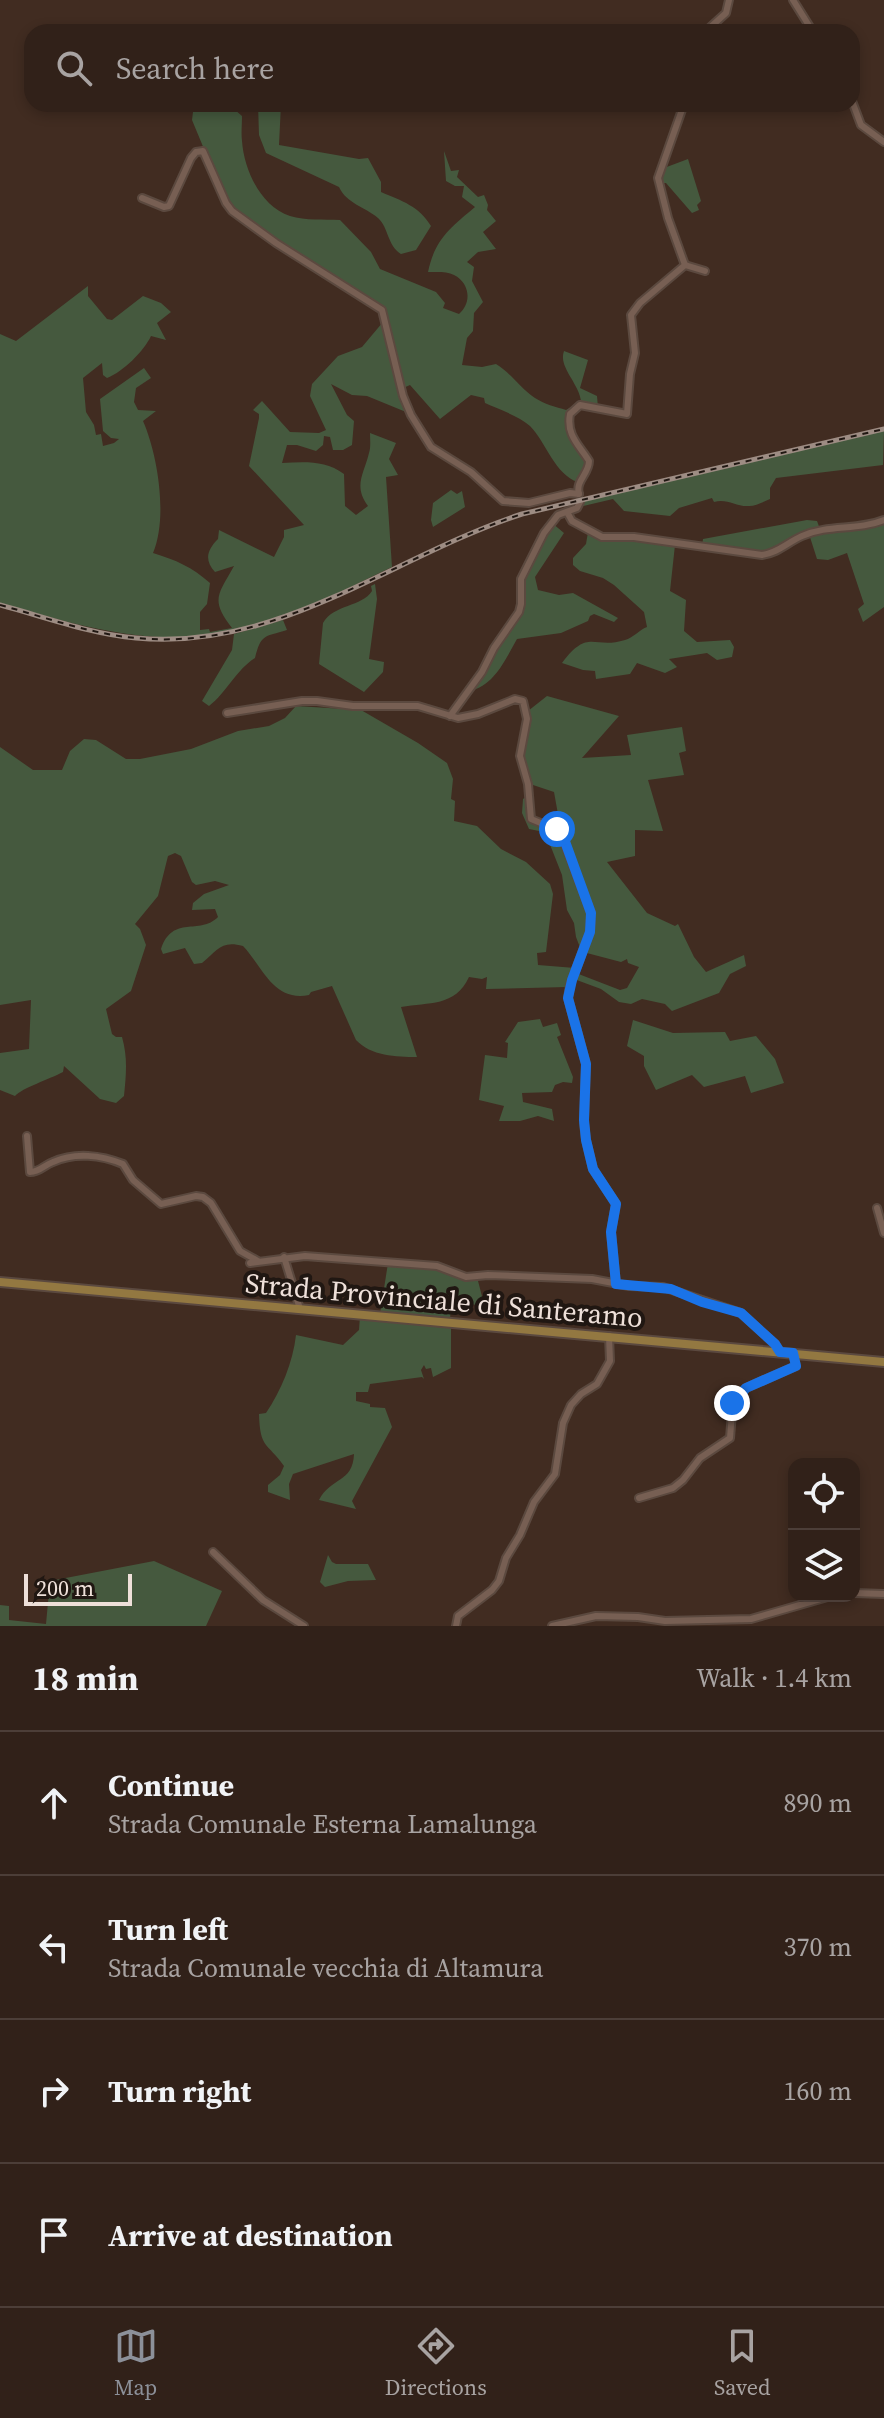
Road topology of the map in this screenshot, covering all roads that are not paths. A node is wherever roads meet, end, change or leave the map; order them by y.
1 (729, 0) edge
2 (793, 0) edge
3 (714, 24) edge
4 (808, 24) edge
5 (681, 112) edge
6 (856, 112) edge
7 (884, 142) edge
8 (142, 198) dead end
9 (685, 265) junction
10 (705, 271) dead end
11 (579, 498) junction
12 (567, 512) junction
13 (884, 520) edge
14 (227, 713) dead end
15 (450, 716) junction
16 (27, 1136) dead end
17 (877, 1208) dead end
18 (884, 1233) edge
19 (284, 1257) junction
20 (0, 1282) edge
21 (616, 1284) junction
22 (300, 1309) junction
23 (609, 1336) junction
24 (780, 1352) junction
25 (793, 1353) junction
26 (884, 1362) edge
27 (639, 1498) dead end
28 (213, 1552) dead end
29 (860, 1593) edge
30 (884, 1594) edge
31 (809, 1602) edge
32 (304, 1626) edge
33 (456, 1626) edge
34 (552, 1626) edge

1 - 3 street
2 - 4 street
5 - 9 street
6 - 7 street
8 - 11 street
9 - 10 street
9 - 11 street
11 - 12 street
12 - 13 street
12 - 15 street
14 - 15 street
15 - 21 street
16 - 19 street
17 - 18 street
19 - 21 street
19 - 22 street
20 - 22 main road, Strada Provinciale di Santeramo
21 - 24 street
22 - 23 main road, Strada Provinciale di Santeramo
23 - 24 main road, Strada Provinciale di Santeramo
23 - 33 street
24 - 25 main road, Strada Provinciale di Santeramo
25 - 26 main road, Strada Provinciale di Santeramo
25 - 27 street
28 - 32 street
29 - 30 street
31 - 34 street

